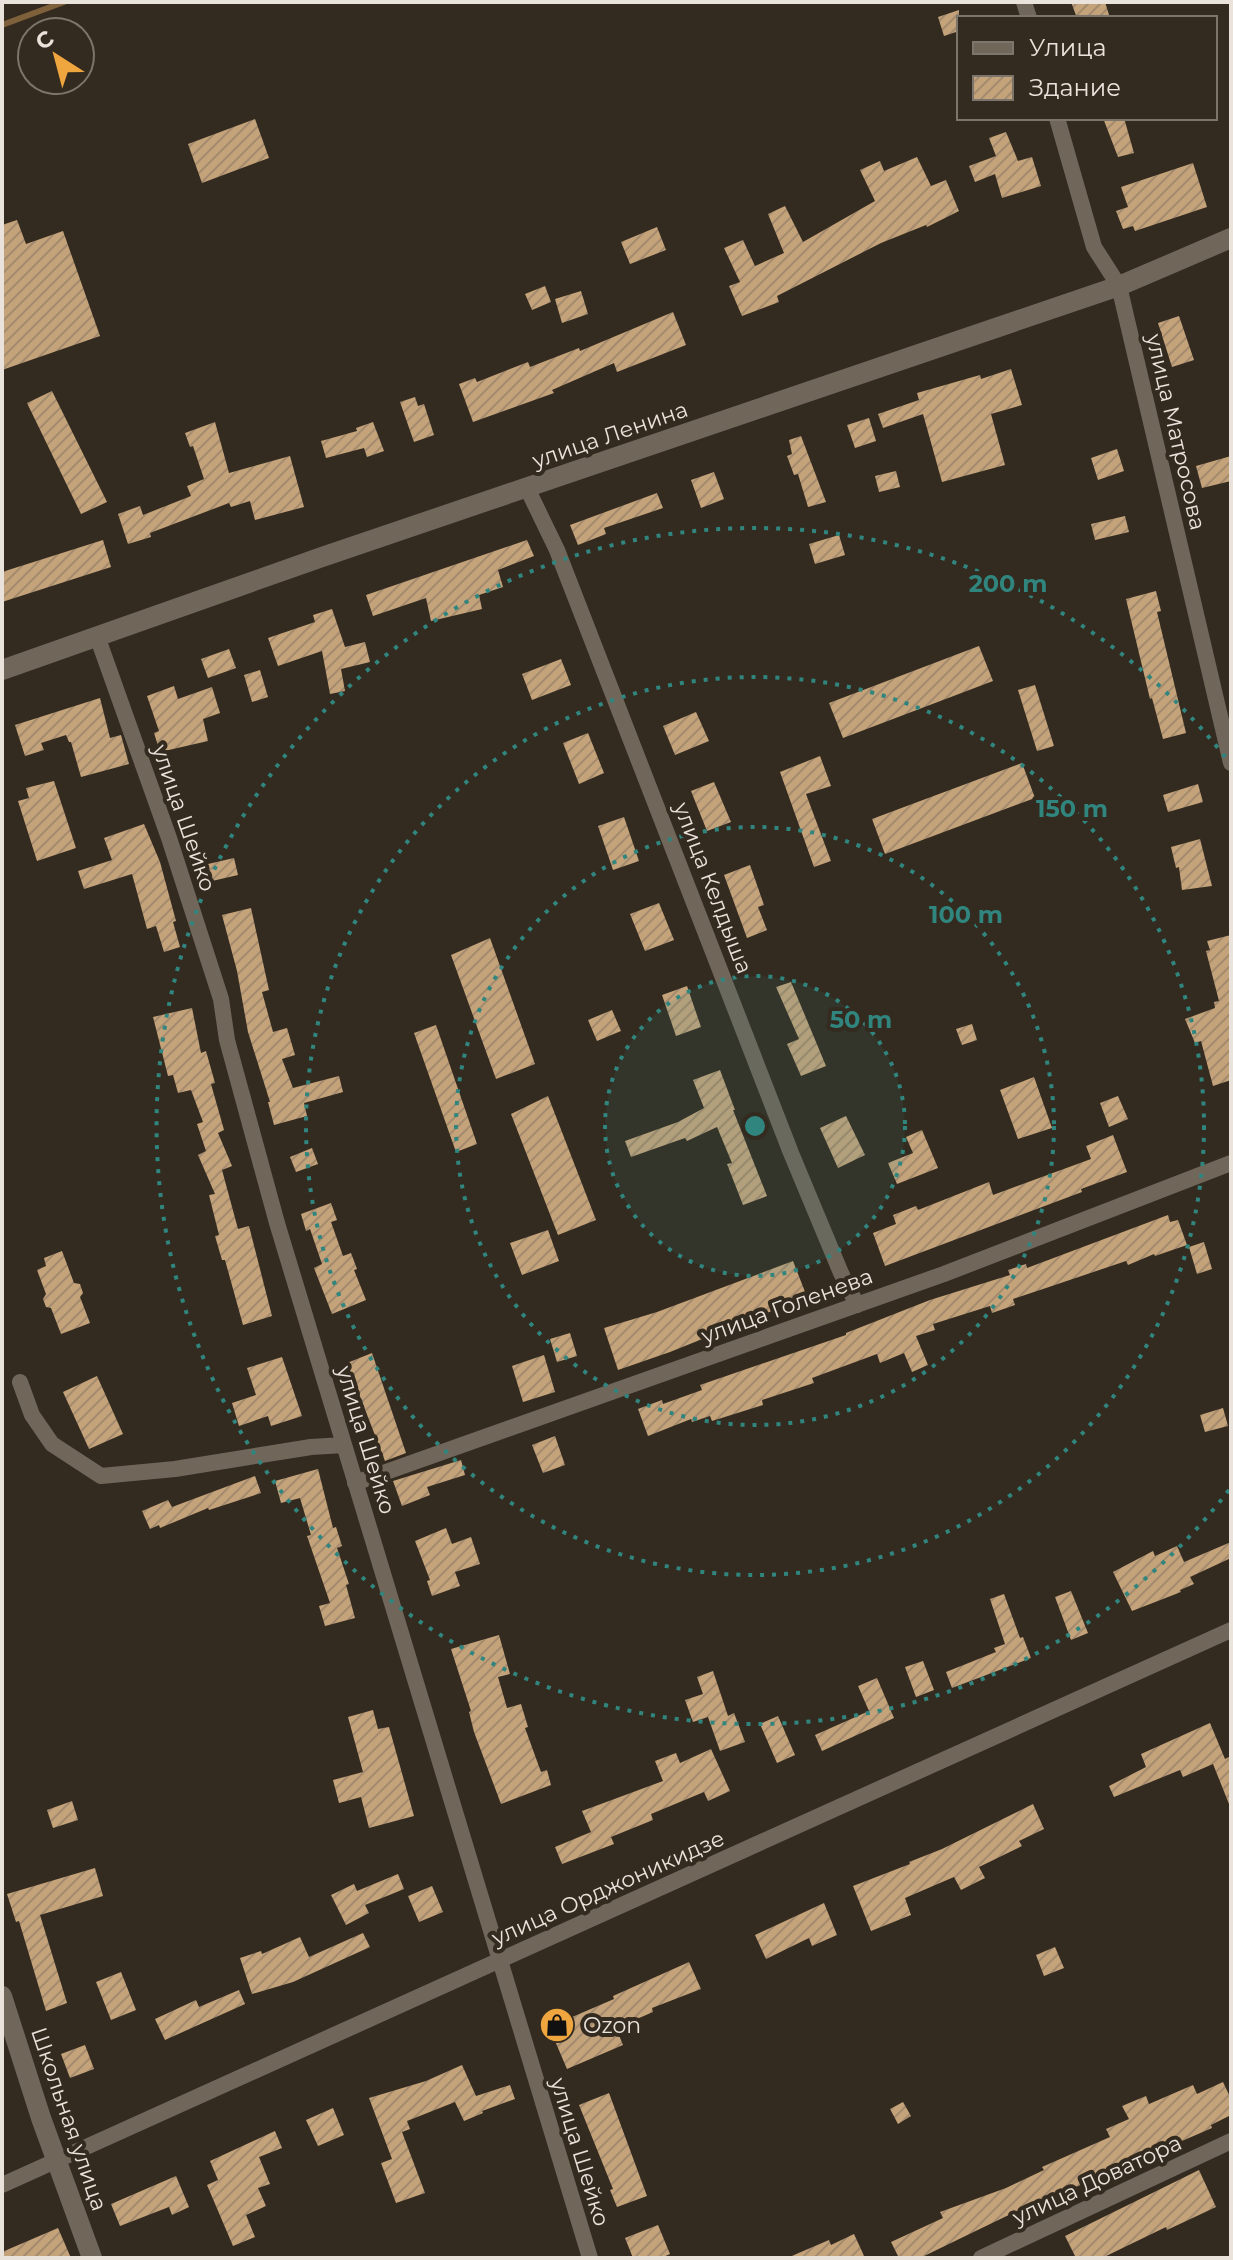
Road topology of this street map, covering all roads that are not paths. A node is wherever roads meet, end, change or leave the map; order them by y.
1 (1058, 120) edge
2 (1231, 238) edge
3 (1119, 286) junction
4 (527, 488) junction
5 (97, 636) junction
6 (2, 670) edge
7 (1228, 738) edge
8 (1231, 763) edge
9 (1231, 1163) edge
10 (857, 1305) junction
11 (20, 1382) dead end
12 (344, 1445) junction
13 (355, 1483) junction
14 (1231, 1630) edge
15 (499, 1961) junction
16 (2, 1996) edge
17 (1231, 2141) edge
18 (56, 2161) junction
19 (2, 2185) edge
20 (92, 2258) edge
21 (590, 2258) edge
22 (981, 2258) edge

1 - 3 street, улица Матросова
2 - 3 street, улица Ленина
3 - 4 street, улица Ленина
3 - 7 street, улица Матросова
4 - 5 street, улица Ленина
4 - 10 street, улица Келдыша
5 - 6 street, улица Ленина
5 - 12 street, улица Шейко
7 - 8 street, улица Матросова
9 - 10 street, улица Голенева
10 - 13 street, улица Голенева
11 - 12 street
12 - 13 street, улица Шейко
13 - 15 street, улица Шейко
14 - 15 street, улица Орджоникидзе
15 - 18 street, улица Орджоникидзе
15 - 21 street, улица Шейко
16 - 18 street, Школьная улица
17 - 22 street, улица Доватора
18 - 19 street, улица Орджоникидзе
18 - 20 street, Школьная улица

